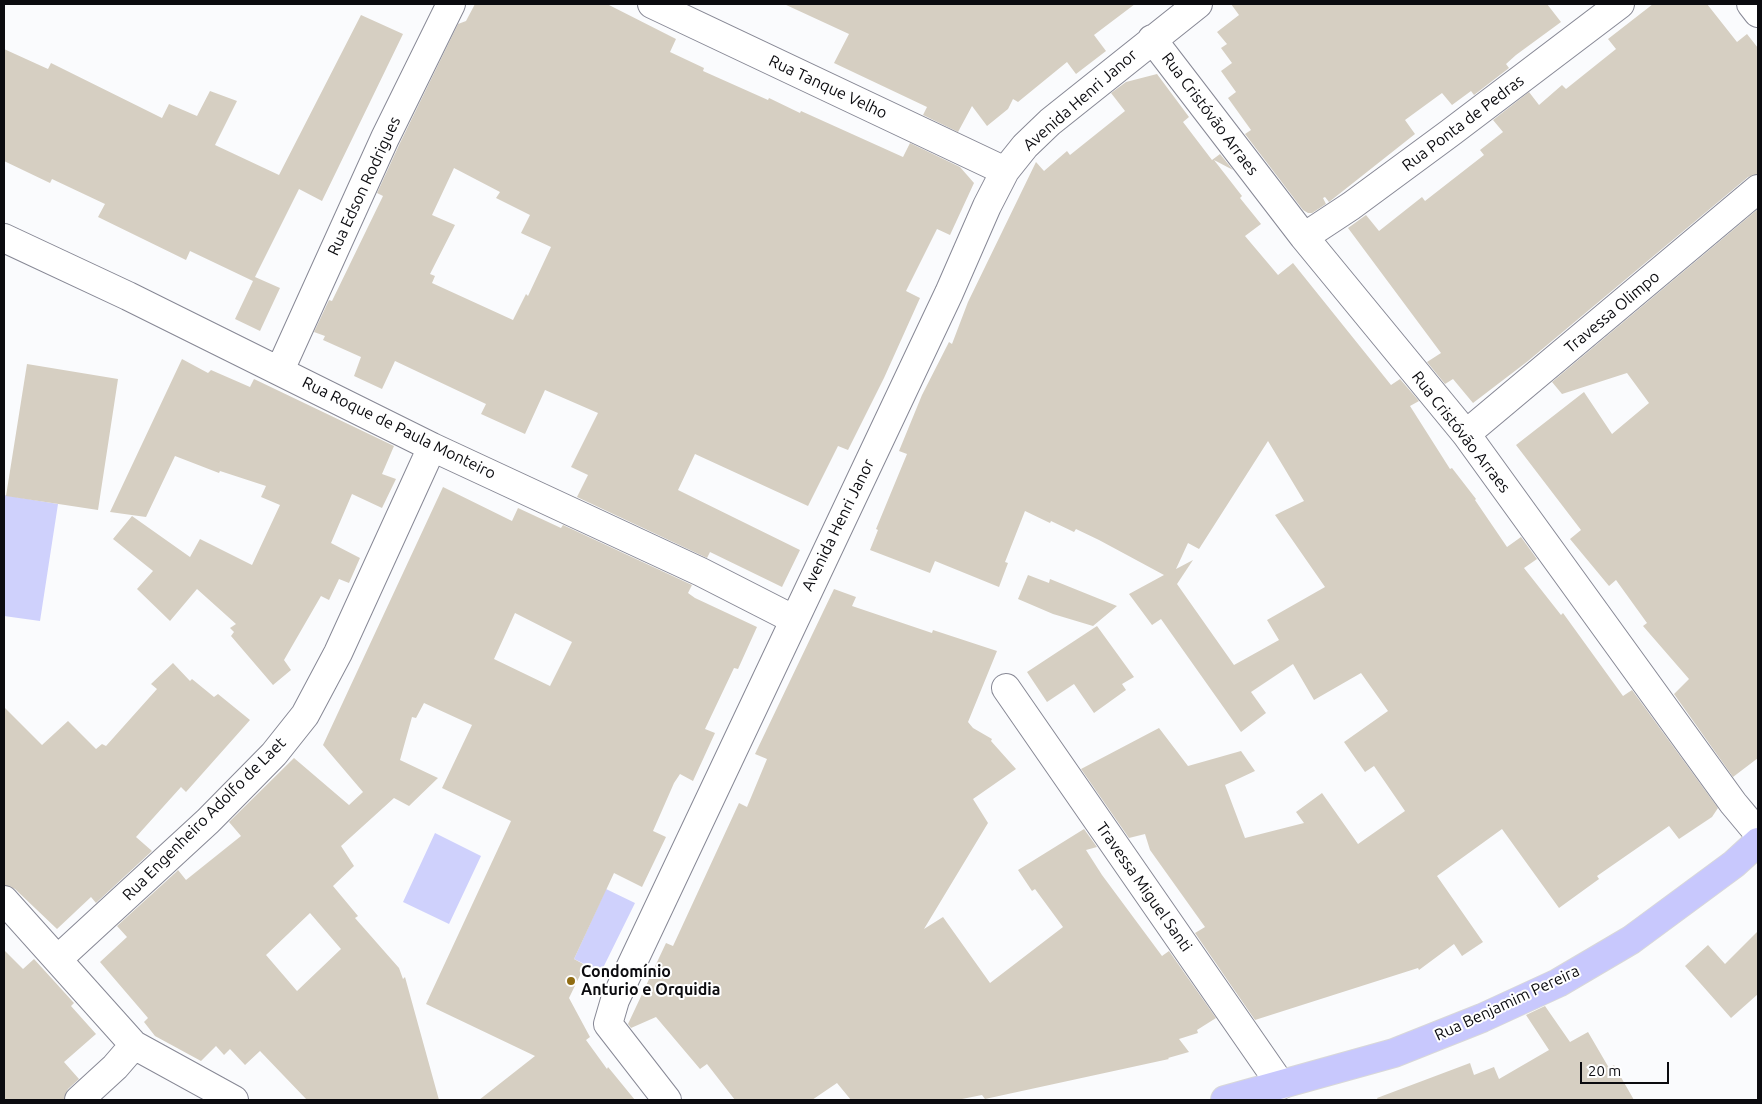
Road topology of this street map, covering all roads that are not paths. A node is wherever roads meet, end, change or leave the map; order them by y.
1 (451, 4) edge
2 (652, 4) edge
3 (1198, 4) edge
4 (1620, 4) edge
5 (1751, 4) edge
6 (1758, 13) edge
7 (1152, 38) junction
8 (1005, 171) junction
9 (1758, 189) edge
10 (1304, 237) junction
11 (4, 238) edge
12 (280, 370) junction
13 (1466, 434) junction
14 (432, 447) junction
15 (793, 619) junction
16 (1006, 688) dead end
17 (1758, 833) edge
18 (1758, 842) edge
19 (4, 900) edge
20 (58, 959) junction
21 (134, 1045) junction
22 (1281, 1086) junction
23 (79, 1100) edge
24 (234, 1100) edge
25 (667, 1100) edge
26 (1225, 1100) edge

1 - 12 street, Rua Edson Rodrigues
2 - 8 street, Rua Tanque Velho
3 - 7 street, Avenida Henri Janor
4 - 10 street, Rua Ponta de Pedras
5 - 6 street
7 - 8 street, Avenida Henri Janor
7 - 10 street, Rua Cristóvão Arraes
8 - 15 street, Avenida Henri Janor
9 - 13 street, Travessa Olimpo
10 - 13 street, Rua Cristóvão Arraes
11 - 12 street, Rua Roque de Paula Monteiro
12 - 14 street, Rua Roque de Paula Monteiro
13 - 17 street, Rua Cristóvão Arraes
14 - 15 street, Rua Roque de Paula Monteiro
14 - 20 street, Rua Engenheiro Adolfo de Laet
15 - 25 street, Avenida Henri Janor
16 - 22 street, Travessa Miguel Santi
18 - 22 main road, Rua Benjamim Pereira
19 - 20 street
20 - 21 street
21 - 23 street
21 - 24 street
22 - 26 main road, Rua Benjamim Pereira

